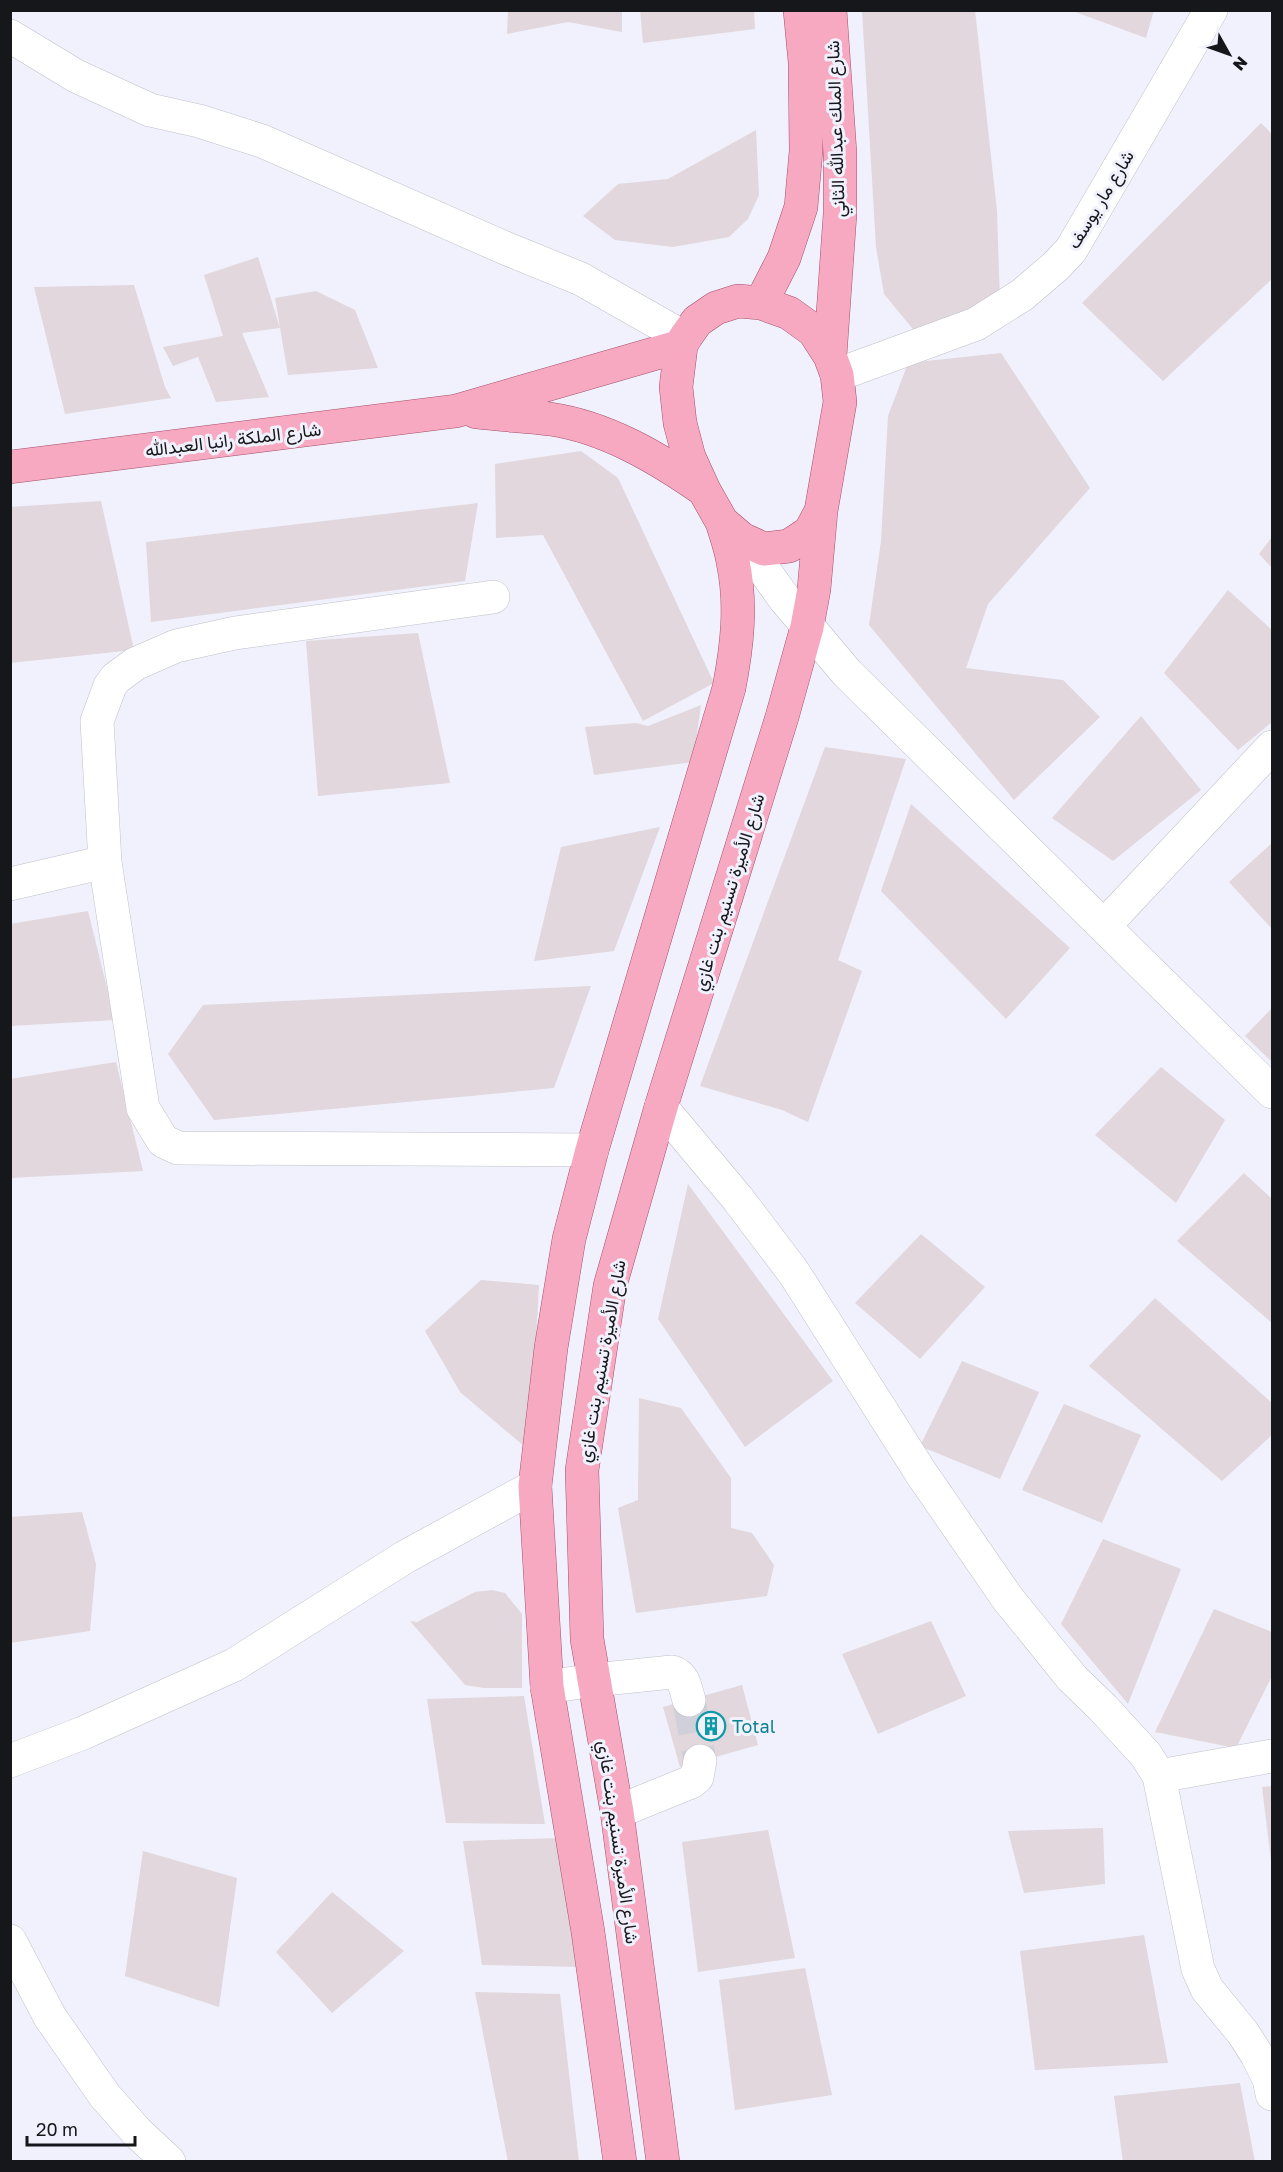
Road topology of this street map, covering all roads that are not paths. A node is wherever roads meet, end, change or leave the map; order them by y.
1 (800, 10) edge
2 (830, 10) edge
3 (1210, 10) edge
4 (10, 36) edge
5 (761, 303) junction
6 (683, 342) junction
7 (834, 366) junction
8 (456, 411) junction
9 (10, 467) edge
10 (704, 490) junction
11 (821, 511) junction
12 (732, 530) junction
13 (493, 597) dead end
14 (807, 627) junction
15 (1272, 747) edge
16 (105, 862) junction
17 (10, 884) edge
18 (1104, 927) junction
19 (1272, 1092) edge
20 (661, 1107) junction
21 (592, 1150) junction
22 (536, 1486) junction
23 (594, 1680) junction
24 (547, 1687) junction
25 (689, 1700) tunnel mouth
26 (1272, 1756) edge
27 (10, 1761) edge
28 (700, 1761) tunnel mouth
29 (1159, 1776) junction
30 (617, 1812) junction
31 (10, 1941) edge
32 (1272, 2094) edge
33 (169, 2162) edge
34 (620, 2162) edge
35 (663, 2162) edge

1 - 5 main road, شارع الملك عبدالله الثاني
2 - 7 main road, شارع الملك عبدالله الثاني
3 - 7 street, شارع مار يوسف
4 - 6 street
5 - 6 main road
5 - 7 main road
6 - 8 main road, شارع الملكة رانيا العبدالله
6 - 10 main road
7 - 11 main road
8 - 9 main road, شارع الملكة رانيا العبدالله
8 - 10 main road, شارع الملكة رانيا العبدالله
10 - 12 main road
11 - 12 main road
11 - 14 main road, شارع الأميرة تسنيم بنت غازي
12 - 14 street
12 - 21 main road
13 - 16 street
14 - 18 street
14 - 20 main road, شارع الأميرة تسنيم بنت غازي
15 - 18 street
16 - 17 street
16 - 21 street
18 - 19 street
20 - 23 main road, شارع الأميرة تسنيم بنت غازي
20 - 29 street
21 - 22 main road
22 - 24 main road
22 - 27 street
23 - 24 street
23 - 25 street
23 - 30 main road, شارع الأميرة تسنيم بنت غازي
24 - 34 main road
26 - 29 street
28 - 30 street
29 - 32 street
30 - 35 main road, شارع الأميرة تسنيم بنت غازي
31 - 33 street

